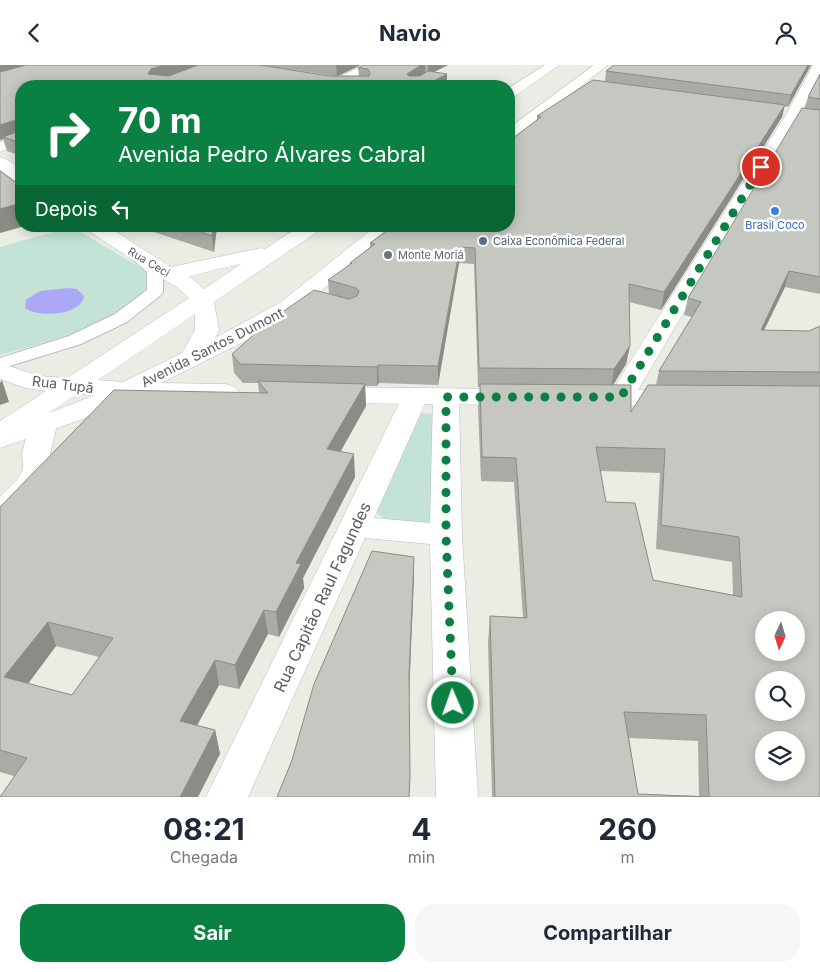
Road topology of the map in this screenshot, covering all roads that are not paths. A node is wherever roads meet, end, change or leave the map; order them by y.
1 (375, 65) edge
2 (553, 65) edge
3 (600, 65) edge
4 (819, 65) edge
5 (338, 80) edge
6 (577, 84) junction
7 (594, 87) edge
8 (515, 90) edge
9 (785, 112) junction
10 (813, 116) edge
11 (515, 130) edge
12 (15, 141) edge
13 (0, 147) edge
14 (0, 162) edge
15 (15, 173) edge
16 (103, 232) edge
17 (305, 232) edge
18 (382, 232) edge
19 (282, 248) junction
20 (130, 251) junction
21 (168, 274) junction
22 (202, 299) junction
23 (192, 357) junction
24 (0, 364) edge
25 (0, 370) edge
26 (72, 386) junction
27 (128, 390) junction
28 (247, 393) edge
29 (306, 394) edge
30 (415, 397) junction
31 (446, 397) junction
32 (536, 397) edge
33 (566, 397) edge
34 (621, 397) junction
35 (700, 398) edge
36 (43, 425) junction
37 (0, 433) edge
38 (0, 440) edge
39 (0, 515) edge
40 (355, 527) junction
41 (446, 535) junction
42 (227, 797) edge
43 (457, 797) edge

1 - 5 main road
2 - 8 main road
3 - 6 main road
4 - 9 main road
6 - 7 main road
6 - 11 main road
9 - 10 main road
9 - 34 main road
12 - 13 main road
14 - 15 main road
16 - 20 main road, Rua Ceci
17 - 19 main road
18 - 23 main road, Avenida Santos Dumont
19 - 21 main road
19 - 22 main road
20 - 21 main road, Rua Ceci
20 - 24 lane
21 - 22 main road, Rua Ceci
22 - 23 main road
22 - 26 main road
23 - 27 main road, Avenida Santos Dumont
25 - 26 main road, Rua Tupã
26 - 27 main road, Rua Tupã
26 - 37 main road
27 - 28 main road, Rua Tupã
27 - 36 main road, Avenida Santos Dumont
29 - 30 main road
30 - 31 main road
30 - 40 main road, Rua Capitão Raul Fagundes
31 - 32 main road
31 - 41 main road
33 - 34 main road
34 - 35 main road
36 - 38 main road, Avenida Santos Dumont
36 - 39 main road
40 - 41 main road
40 - 42 main road, Rua Capitão Raul Fagundes
41 - 43 main road

